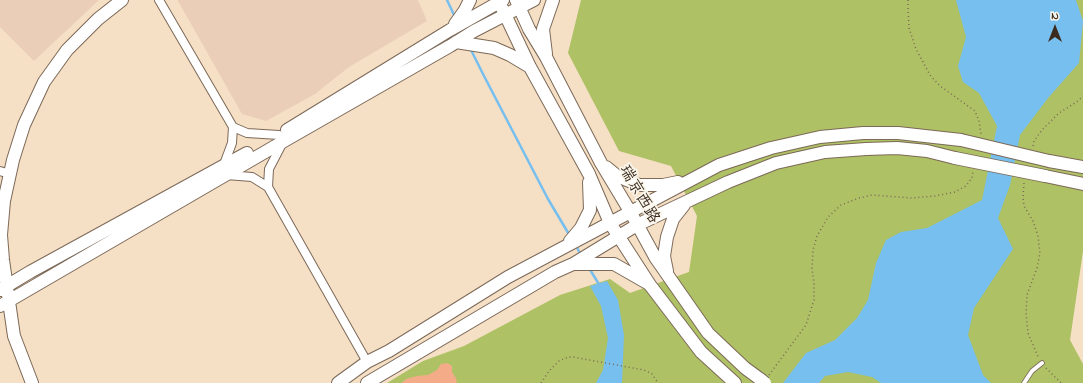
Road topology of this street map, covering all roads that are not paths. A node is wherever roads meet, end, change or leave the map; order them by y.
1 (122, 0) edge
2 (159, 0) edge
3 (534, 0) edge
4 (553, 0) edge
5 (500, 1) edge
6 (518, 4) edge
7 (468, 10) edge
8 (505, 15) junction
9 (453, 44) junction
10 (546, 57) junction
11 (530, 67) junction
12 (233, 127) junction
13 (282, 138) junction
14 (601, 163) junction
15 (719, 165) junction
16 (1083, 167) edge
17 (224, 171) junction
18 (5, 173) edge
19 (589, 174) junction
20 (688, 181) junction
21 (728, 182) junction
22 (1083, 184) edge
23 (268, 187) junction
24 (2, 200) edge
25 (686, 202) junction
26 (631, 213) junction
27 (610, 223) junction
28 (638, 226) junction
29 (619, 236) junction
30 (564, 247) junction
31 (573, 264) junction
32 (667, 274) junction
33 (508, 277) junction
34 (650, 284) junction
35 (3, 288) edge
36 (517, 295) junction
37 (4, 304) edge
38 (367, 362) junction
39 (1042, 363) road end
40 (764, 380) edge
41 (32, 383) edge
42 (338, 383) edge
43 (367, 383) edge
44 (735, 383) edge
45 (1024, 383) edge

1 - 18 street
2 - 12 street
3 - 6 street
4 - 10 street
5 - 7 street
5 - 8 street, 瑞京西路
6 - 8 street
6 - 10 street, 瑞京西路
7 - 13 street
8 - 9 street
8 - 11 street, 瑞京西路
9 - 11 street
9 - 13 street
10 - 14 street, 瑞京西路
11 - 19 street, 瑞京西路
12 - 13 street
12 - 17 street
13 - 17 street
13 - 23 street
14 - 20 street
14 - 26 street, 瑞京西路
15 - 16 street, bridge
15 - 20 street
15 - 21 street
17 - 23 street
17 - 35 street
17 - 37 street
18 - 24 street
19 - 27 street, 瑞京西路
19 - 30 street
20 - 26 street
21 - 22 street, bridge
21 - 25 street
23 - 38 street
24 - 35 street
25 - 28 street
25 - 32 street
26 - 27 street
26 - 28 street, 瑞京西路
27 - 29 street, 瑞京西路
27 - 30 street
28 - 29 street
28 - 32 street, 瑞京西路
29 - 31 street
29 - 34 street, 瑞京西路
30 - 33 street
31 - 34 street
31 - 36 street
32 - 40 street, 瑞京西路
33 - 36 street
33 - 38 street
34 - 44 street, 瑞京西路
35 - 37 street
36 - 43 street
37 - 41 street
38 - 42 street
39 - 45 lane

